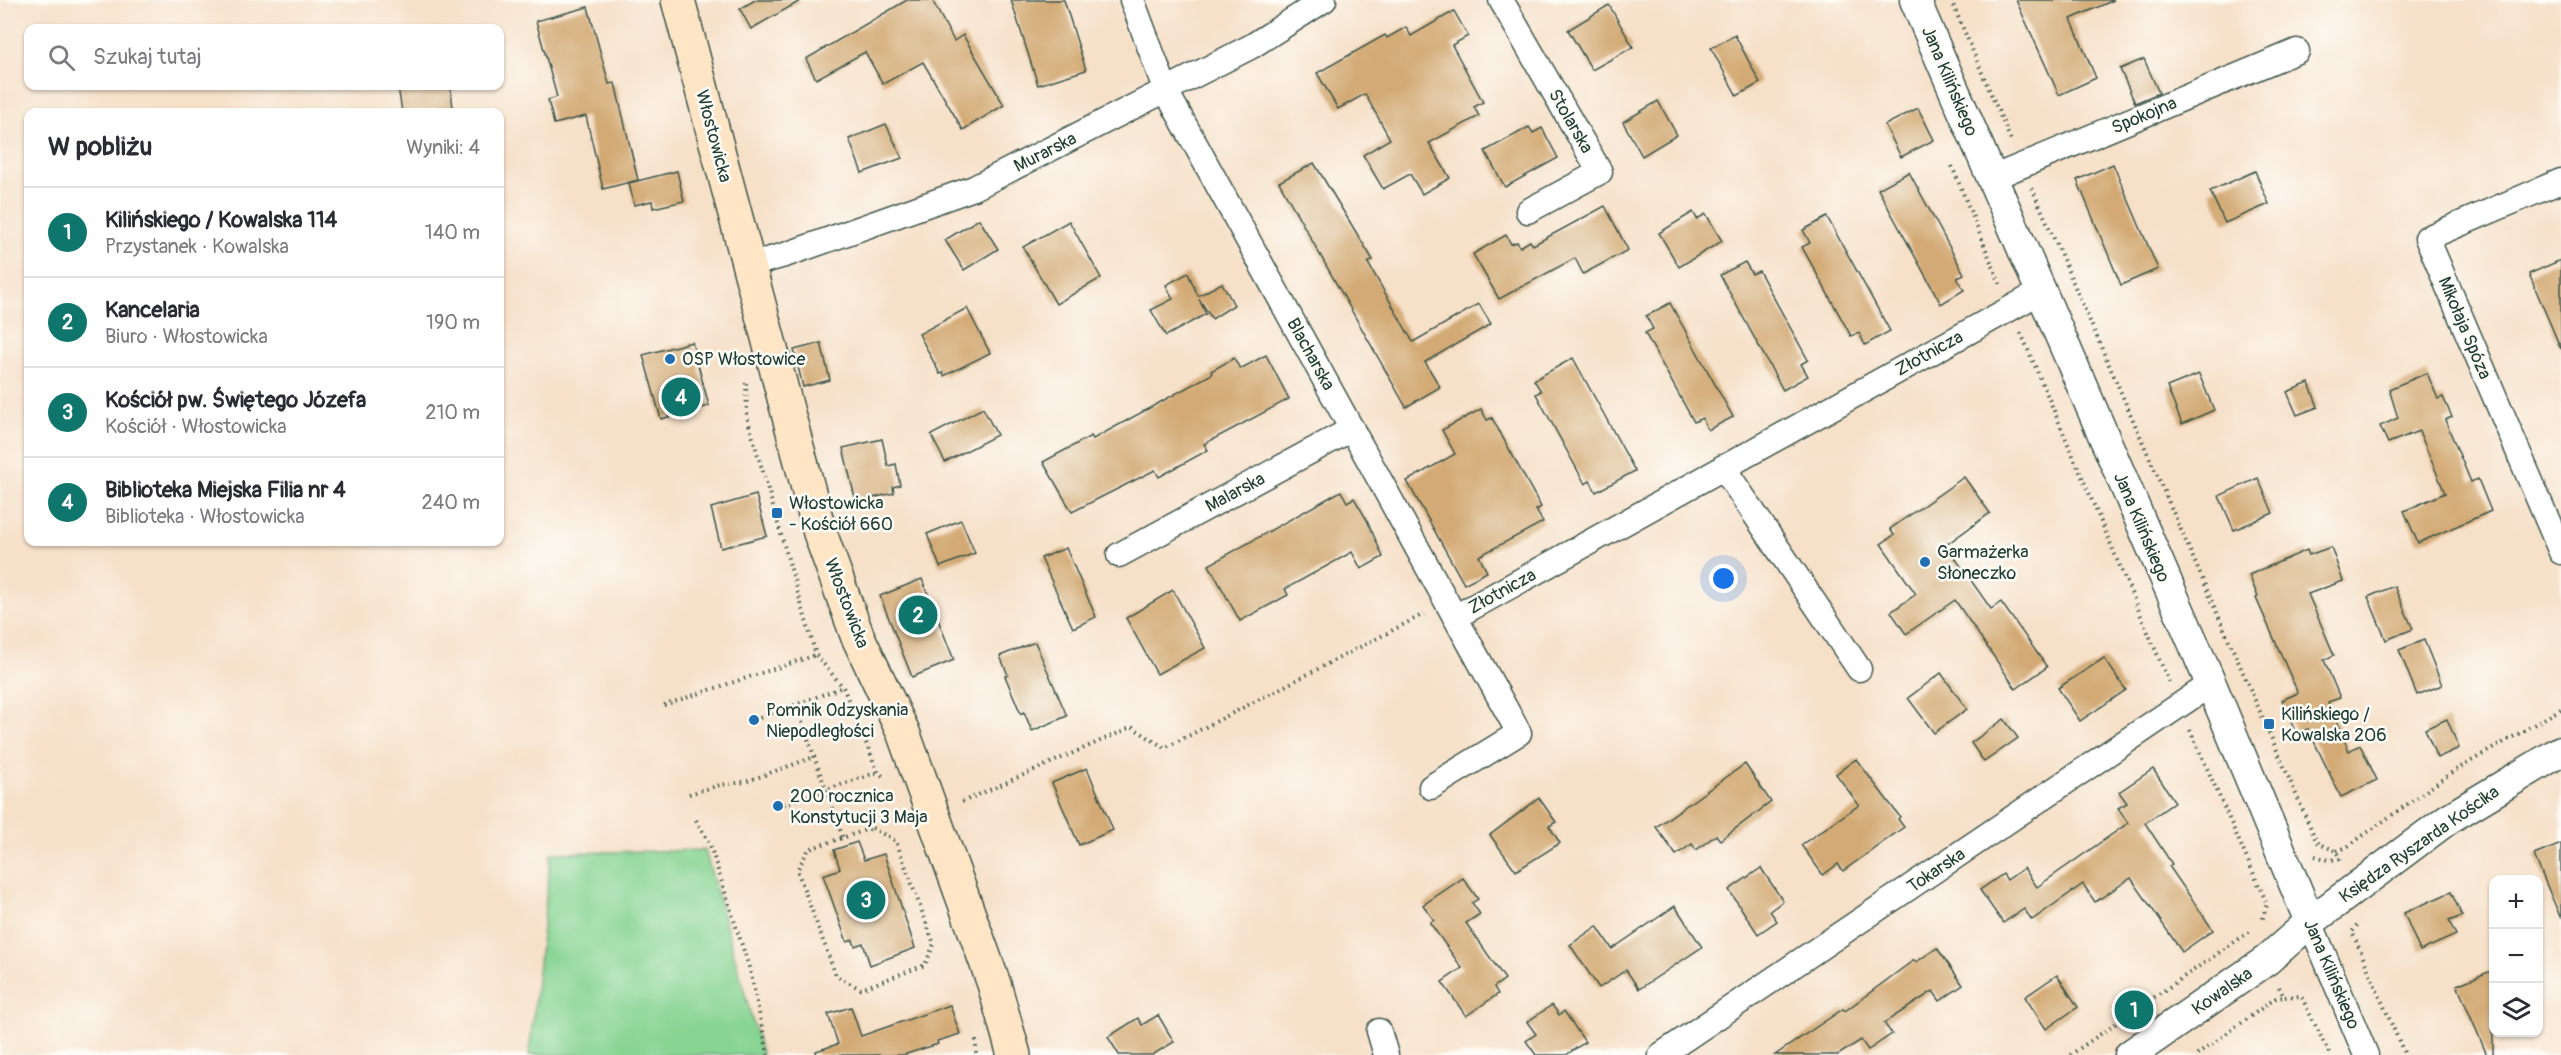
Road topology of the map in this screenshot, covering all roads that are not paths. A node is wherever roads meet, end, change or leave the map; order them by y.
1 (678, 0) edge
2 (1132, 0) edge
3 (1324, 0) edge
4 (1501, 0) edge
5 (1921, 2) edge
6 (2297, 51) dead end
7 (1166, 91) junction
8 (1992, 178) junction
9 (2561, 181) edge
10 (1528, 211) dead end
11 (748, 265) junction
12 (2040, 292) junction
13 (1352, 429) junction
14 (1723, 467) junction
15 (2561, 552) edge
16 (1119, 555) dead end
17 (1451, 610) junction
18 (1859, 669) dead end
19 (2211, 684) junction
20 (2561, 751) edge
21 (1431, 787) dead end
22 (2310, 922) junction
23 (1379, 1031) dead end
24 (1014, 1055) edge
25 (1386, 1055) edge
26 (1661, 1055) edge
27 (2130, 1055) edge
28 (2366, 1055) edge

1 - 11 main road, Włostowicka
2 - 7 street, Blacharska
3 - 7 street, Murarska
4 - 10 street, Stolarska
5 - 8 street, Jana Kilińskiego
6 - 8 street, Spokojna
7 - 11 street, Murarska
7 - 13 street, Blacharska
8 - 12 street, Jana Kilińskiego
9 - 15 street, Mikołaja Spóza
11 - 24 main road, Włostowicka
12 - 14 street, Złotnicza
12 - 19 street, Jana Kilińskiego
13 - 16 street, Malarska
13 - 17 street, Blacharska
14 - 17 street, Złotnicza
14 - 18 street
17 - 21 street, Złotnicza
19 - 22 street, Jana Kilińskiego
19 - 26 street, Tokarska
20 - 22 street, Księdza Ryszarda Kościka
22 - 27 street, Kowalska
22 - 28 street, Jana Kilińskiego
23 - 25 street

